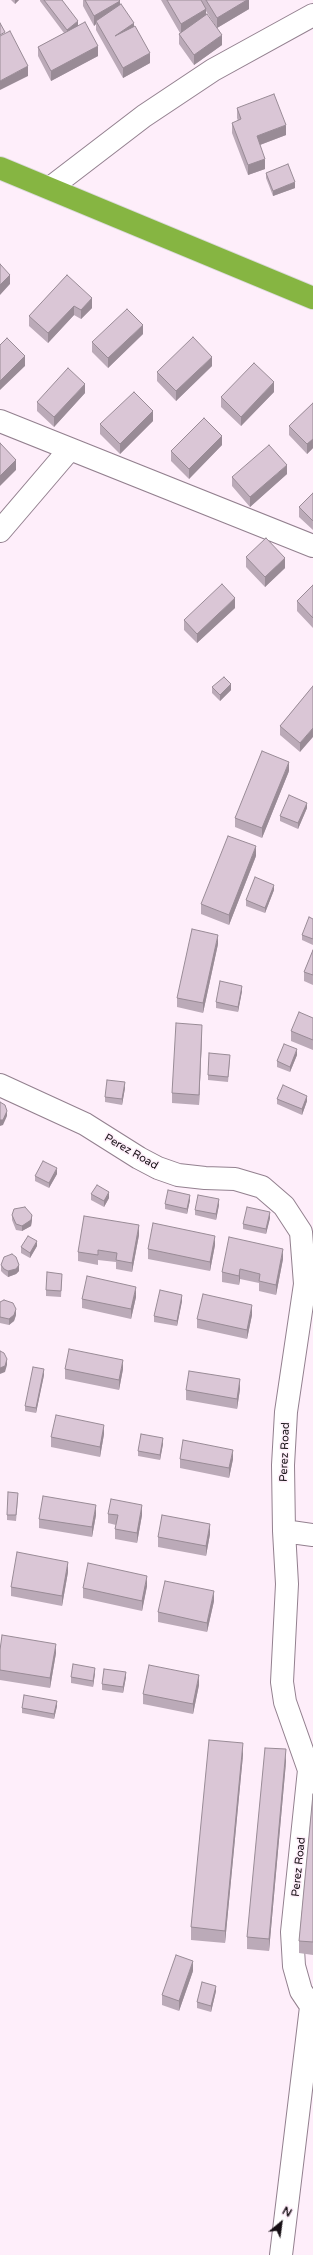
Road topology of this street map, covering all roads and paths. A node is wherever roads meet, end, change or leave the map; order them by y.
1 (313, 15) edge
2 (0, 168) edge
3 (50, 188) junction
4 (313, 298) edge
5 (0, 421) edge
6 (70, 449) junction
7 (0, 531) edge
8 (313, 546) edge
9 (0, 1085) edge
10 (284, 1530) junction
11 (313, 1535) edge
12 (312, 2008) edge
13 (281, 2255) edge

1 - 3 street
2 - 3 highway
3 - 4 highway
5 - 6 street
6 - 7 street
6 - 8 street
9 - 10 street, Perez Road
10 - 11 street
10 - 12 street, Perez Road
12 - 13 street

